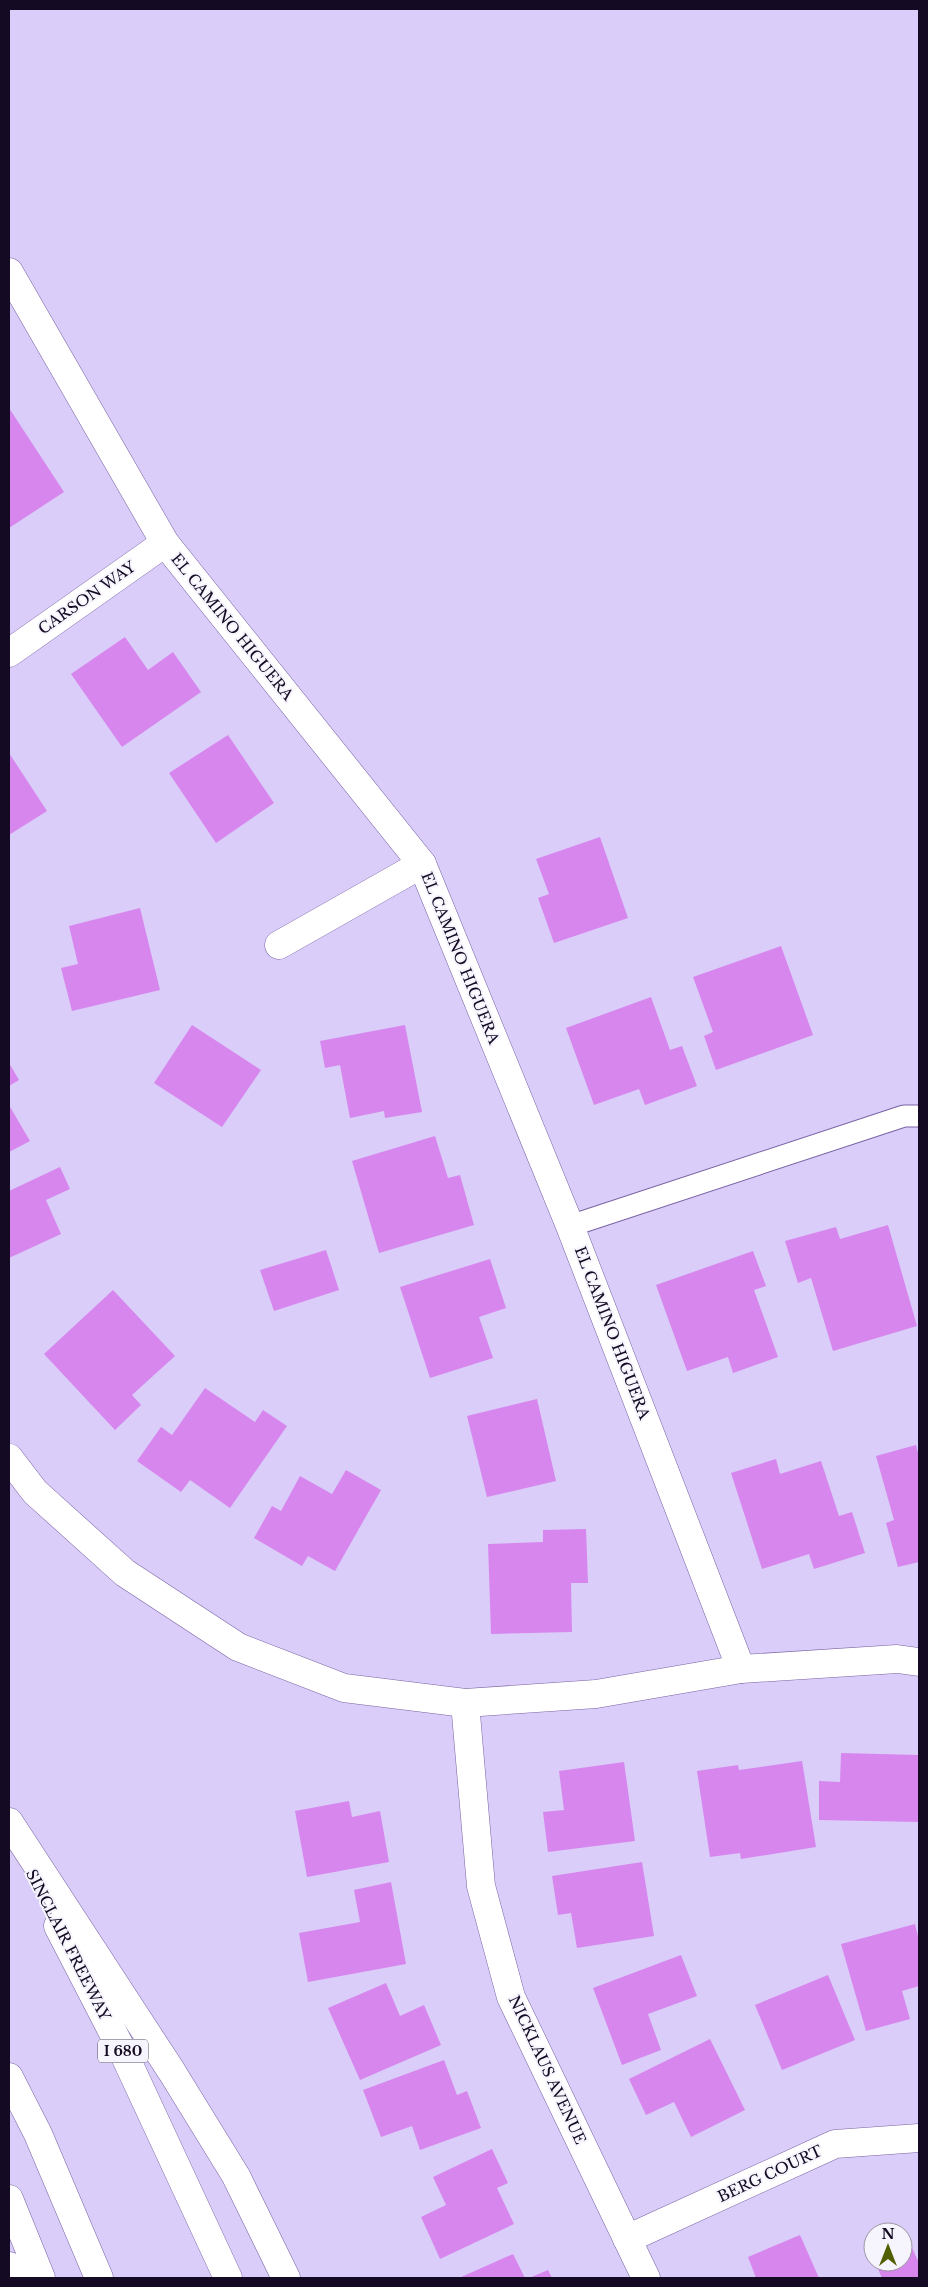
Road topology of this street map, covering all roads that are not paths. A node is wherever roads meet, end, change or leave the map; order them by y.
1 (9, 272) edge
2 (165, 542) junction
3 (9, 653) edge
4 (422, 864) junction
5 (279, 945) dead end
6 (919, 1116) edge
7 (570, 1226) junction
8 (9, 1458) edge
9 (919, 1662) edge
10 (741, 1669) junction
11 (465, 1703) junction
12 (9, 1822) edge
13 (9, 1829) edge
14 (9, 2077) edge
15 (919, 2138) edge
16 (9, 2200) edge
17 (627, 2239) junction
18 (9, 2266) edge
19 (14, 2278) edge
20 (41, 2278) edge
21 (99, 2278) edge
22 (228, 2278) edge
23 (286, 2278) edge
24 (646, 2278) edge

1 - 2 main road, EL CAMINO HIGUERA
2 - 3 main road, CARSON WAY
2 - 4 main road, EL CAMINO HIGUERA
4 - 5 main road
4 - 7 main road, EL CAMINO HIGUERA
6 - 7 lane
7 - 10 main road, EL CAMINO HIGUERA
8 - 11 main road
9 - 10 main road
10 - 11 main road
11 - 17 main road, NICKLAUS AVENUE
12 - 23 main road
13 - 22 main road, SINCLAIR FREEWAY / I 680
14 - 21 main road
15 - 17 main road, BERG COURT
16 - 20 main road
17 - 24 main road, NICKLAUS AVENUE
18 - 19 main road

